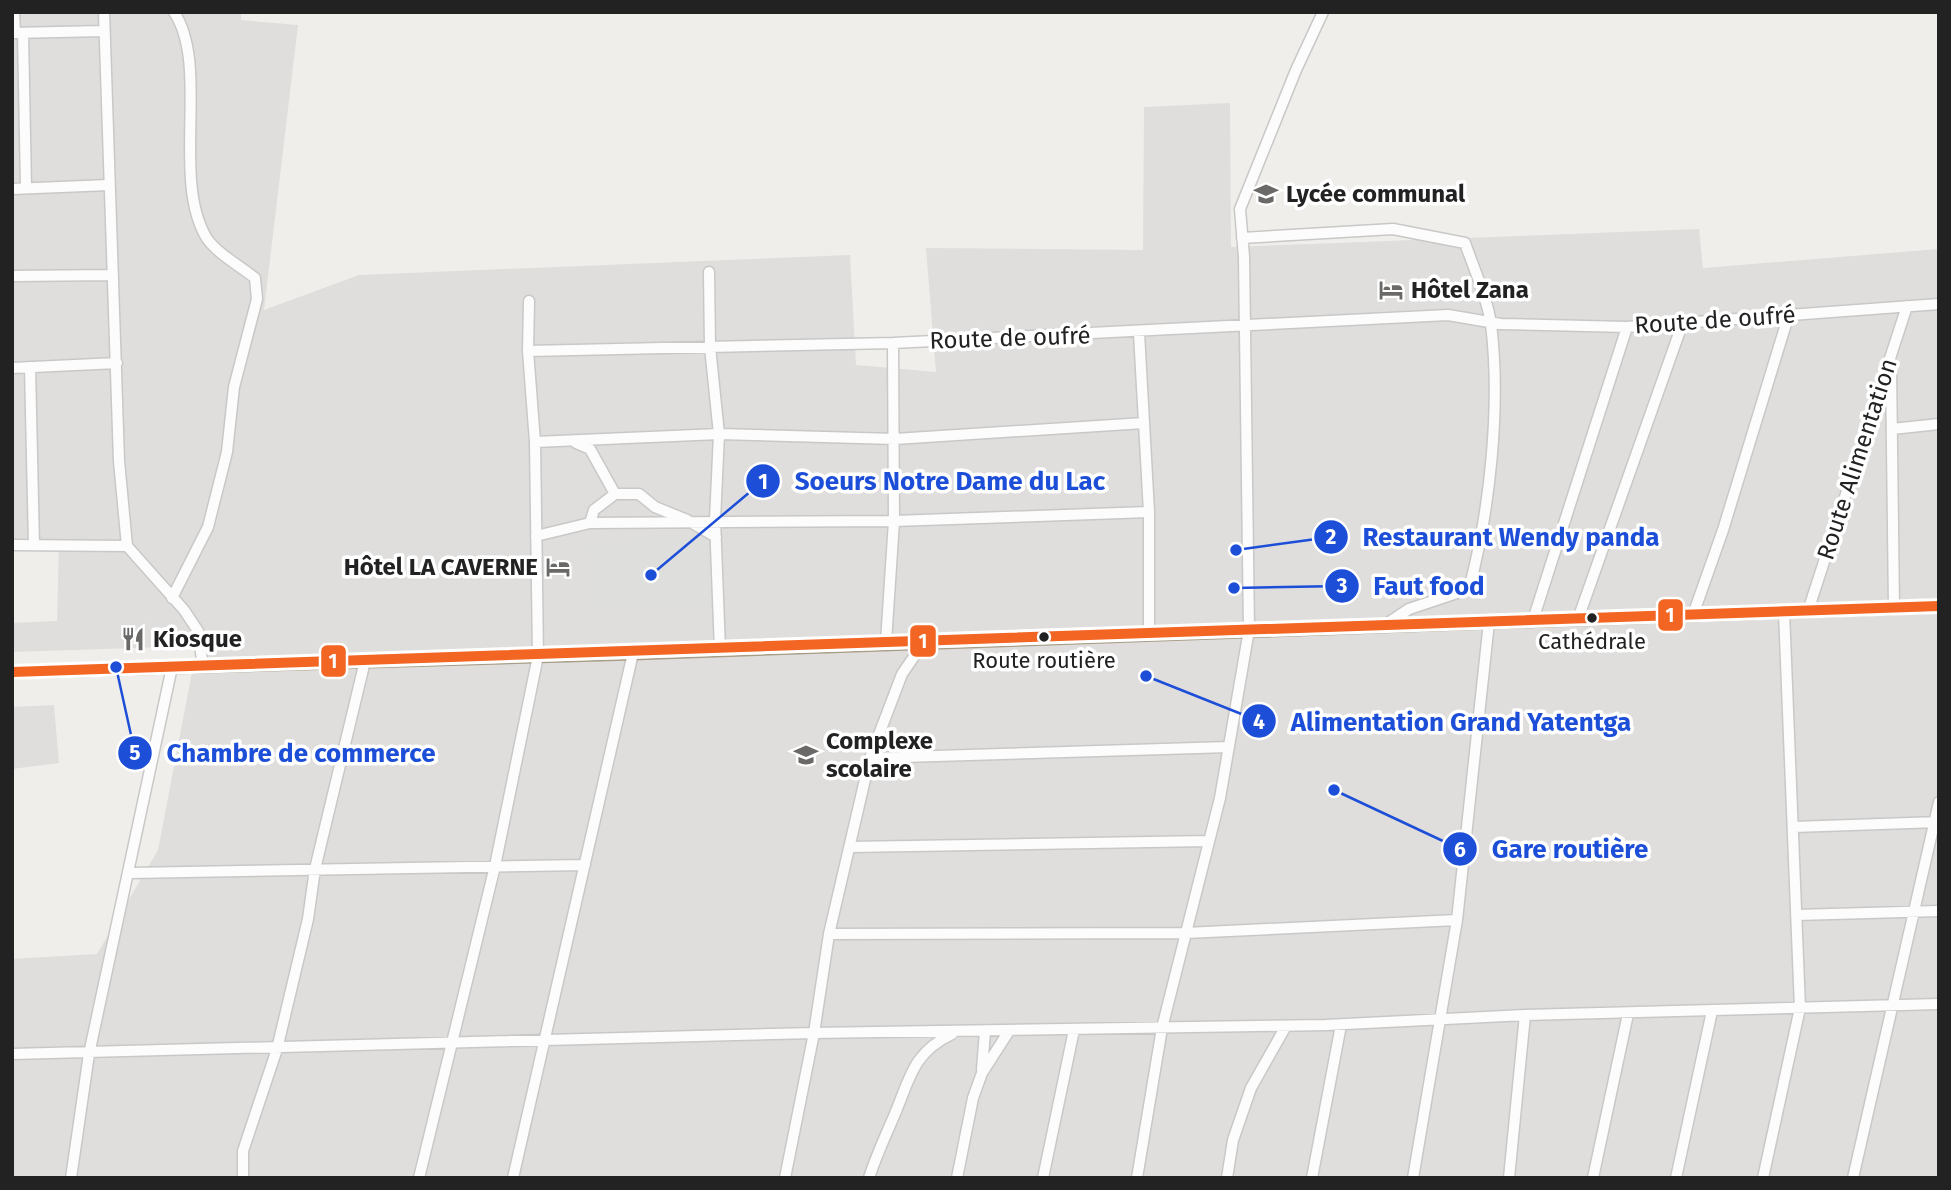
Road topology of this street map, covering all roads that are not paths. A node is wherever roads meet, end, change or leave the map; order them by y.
1 (14, 12) edge
2 (104, 12) edge
3 (174, 12) edge
4 (1324, 12) edge
5 (104, 31) junction
6 (17, 33) edge
7 (110, 185) junction
8 (26, 188) junction
9 (12, 189) edge
10 (1242, 237) junction
11 (709, 272) dead end
12 (113, 275) junction
13 (12, 276) edge
14 (529, 301) dead end
15 (1939, 304) edge
16 (1907, 306) junction
17 (1788, 314) junction
18 (1490, 322) junction
19 (1683, 322) junction
20 (1245, 326) junction
21 (1627, 327) junction
22 (1139, 333) junction
23 (893, 343) junction
24 (710, 347) junction
25 (528, 351) junction
26 (1891, 356) junction
27 (117, 363) junction
28 (30, 367) junction
29 (12, 368) edge
30 (1144, 423) junction
31 (1939, 424) edge
32 (1892, 429) junction
33 (719, 434) junction
34 (895, 439) junction
35 (569, 441) junction
36 (535, 442) junction
37 (615, 494) junction
38 (1149, 512) junction
39 (687, 520) junction
40 (715, 520) junction
41 (894, 521) junction
42 (590, 523) junction
43 (536, 536) junction
44 (716, 537) junction
45 (12, 545) edge
46 (34, 545) junction
47 (127, 546) junction
48 (172, 598) junction
49 (1939, 606) edge
50 (1894, 608) junction
51 (1808, 611) junction
52 (1784, 612) junction
53 (1693, 615) junction
54 (1578, 619) junction
55 (1533, 620) junction
56 (1489, 622) junction
57 (1385, 625) junction
58 (1249, 630) junction
59 (1149, 633) junction
60 (886, 642) junction
61 (923, 642) junction
62 (720, 650) junction
63 (633, 653) junction
64 (538, 656) junction
65 (365, 661) junction
66 (172, 667) junction
67 (203, 667) junction
68 (12, 672) edge
69 (1229, 747) junction
70 (870, 758) junction
71 (1939, 803) edge
72 (1936, 822) edge
73 (1793, 827) junction
74 (1209, 841) junction
75 (850, 847) junction
76 (586, 865) junction
77 (495, 866) junction
78 (315, 869) junction
79 (130, 873) junction
80 (1915, 911) junction
81 (1939, 911) edge
82 (1796, 915) junction
83 (1457, 920) junction
84 (1186, 933) junction
85 (829, 934) junction
86 (1894, 1004) junction
87 (1939, 1004) edge
88 (1800, 1008) junction
89 (1712, 1011) junction
90 (1629, 1014) junction
91 (1525, 1015) junction
92 (1438, 1021) junction
93 (1341, 1025) junction
94 (1286, 1026) junction
95 (1162, 1028) junction
96 (1074, 1030) junction
97 (957, 1031) junction
98 (985, 1031) junction
99 (1009, 1031) junction
100 (814, 1033) junction
101 (544, 1041) junction
102 (454, 1044) junction
103 (277, 1049) junction
104 (12, 1054) edge
105 (89, 1054) junction
106 (982, 1073) junction
107 (71, 1178) edge
108 (243, 1178) edge
109 (419, 1178) edge
110 (513, 1178) edge
111 (785, 1178) edge
112 (869, 1178) edge
113 (957, 1178) edge
114 (1043, 1178) edge
115 (1137, 1178) edge
116 (1227, 1178) edge
117 (1312, 1178) edge
118 (1413, 1178) edge
119 (1509, 1178) edge
120 (1593, 1178) edge
121 (1676, 1178) edge
122 (1763, 1178) edge
123 (1853, 1178) edge

1 - 6 street
2 - 5 street
3 - 48 street
4 - 10 street
5 - 6 street
5 - 7 street
6 - 8 street
7 - 8 street
7 - 12 street
8 - 9 street
10 - 18 street
10 - 20 street
11 - 24 street
12 - 13 street
12 - 27 street
14 - 25 street
15 - 16 street, Route de oufré
16 - 17 street, Route de oufré
16 - 26 street, Route Alimentation
17 - 19 street, Route de oufré
17 - 53 street
18 - 20 street, Route de oufré
18 - 21 street, Route de oufré
18 - 57 street
19 - 21 street, Route de oufré
19 - 54 street
20 - 22 street, Route de oufré
20 - 58 street
21 - 55 street
22 - 23 street, Route de oufré
22 - 30 street
23 - 24 street, Route de oufré
23 - 34 street
24 - 25 street, Route de oufré
24 - 33 street
25 - 36 street
26 - 32 street
26 - 51 street, Route Alimentation
27 - 28 street
27 - 47 street
28 - 29 street
28 - 46 street
30 - 34 street
30 - 38 street
31 - 32 street
32 - 50 street
33 - 34 street
33 - 35 street
33 - 40 street
34 - 41 street
35 - 36 street
35 - 37 street
36 - 43 street
37 - 39 street
37 - 42 street
38 - 41 street
38 - 59 street
39 - 40 street
39 - 42 street
39 - 44 street
40 - 41 street
40 - 44 street
41 - 60 street
42 - 43 street
43 - 64 street
44 - 62 street
45 - 46 street
46 - 47 street
47 - 48 street
48 - 67 street
49 - 50 main road
50 - 51 main road
51 - 52 main road
52 - 53 main road
52 - 73 street
53 - 54 main road
54 - 55 main road
55 - 56 main road
56 - 57 main road
56 - 83 street
57 - 58 main road
58 - 59 main road
58 - 69 street
59 - 61 main road
60 - 61 main road
60 - 62 main road
61 - 70 street
62 - 63 main road
63 - 64 main road
63 - 76 street
64 - 65 main road
64 - 77 street
65 - 67 main road
65 - 78 street
66 - 67 main road
66 - 68 main road
66 - 79 street
69 - 70 street
69 - 74 street
70 - 75 street
71 - 72 street
72 - 73 street
72 - 80 street
73 - 82 street
74 - 75 street
74 - 84 street
75 - 85 street
76 - 77 street
76 - 101 street
77 - 78 street
77 - 102 street
78 - 79 street
78 - 103 street
79 - 105 street
80 - 81 street
80 - 82 street
80 - 86 street
82 - 88 street
83 - 84 street
83 - 92 street
84 - 85 street
84 - 95 street
85 - 100 street
86 - 87 street
86 - 88 street
86 - 123 street
88 - 89 street
88 - 122 street
89 - 90 street
89 - 121 street
90 - 91 street
90 - 120 street
91 - 92 street
91 - 119 street
92 - 93 street
92 - 118 street
93 - 94 street
93 - 117 street
94 - 95 street
94 - 116 street
95 - 96 street
95 - 115 street
96 - 99 street
96 - 114 street
97 - 98 street
97 - 100 street
97 - 112 street
98 - 99 street
98 - 106 street
99 - 106 street
100 - 101 street
100 - 111 street
101 - 102 street
101 - 110 street
102 - 103 street
102 - 109 street
103 - 105 street
103 - 108 street
104 - 105 street
105 - 107 street
106 - 113 street

